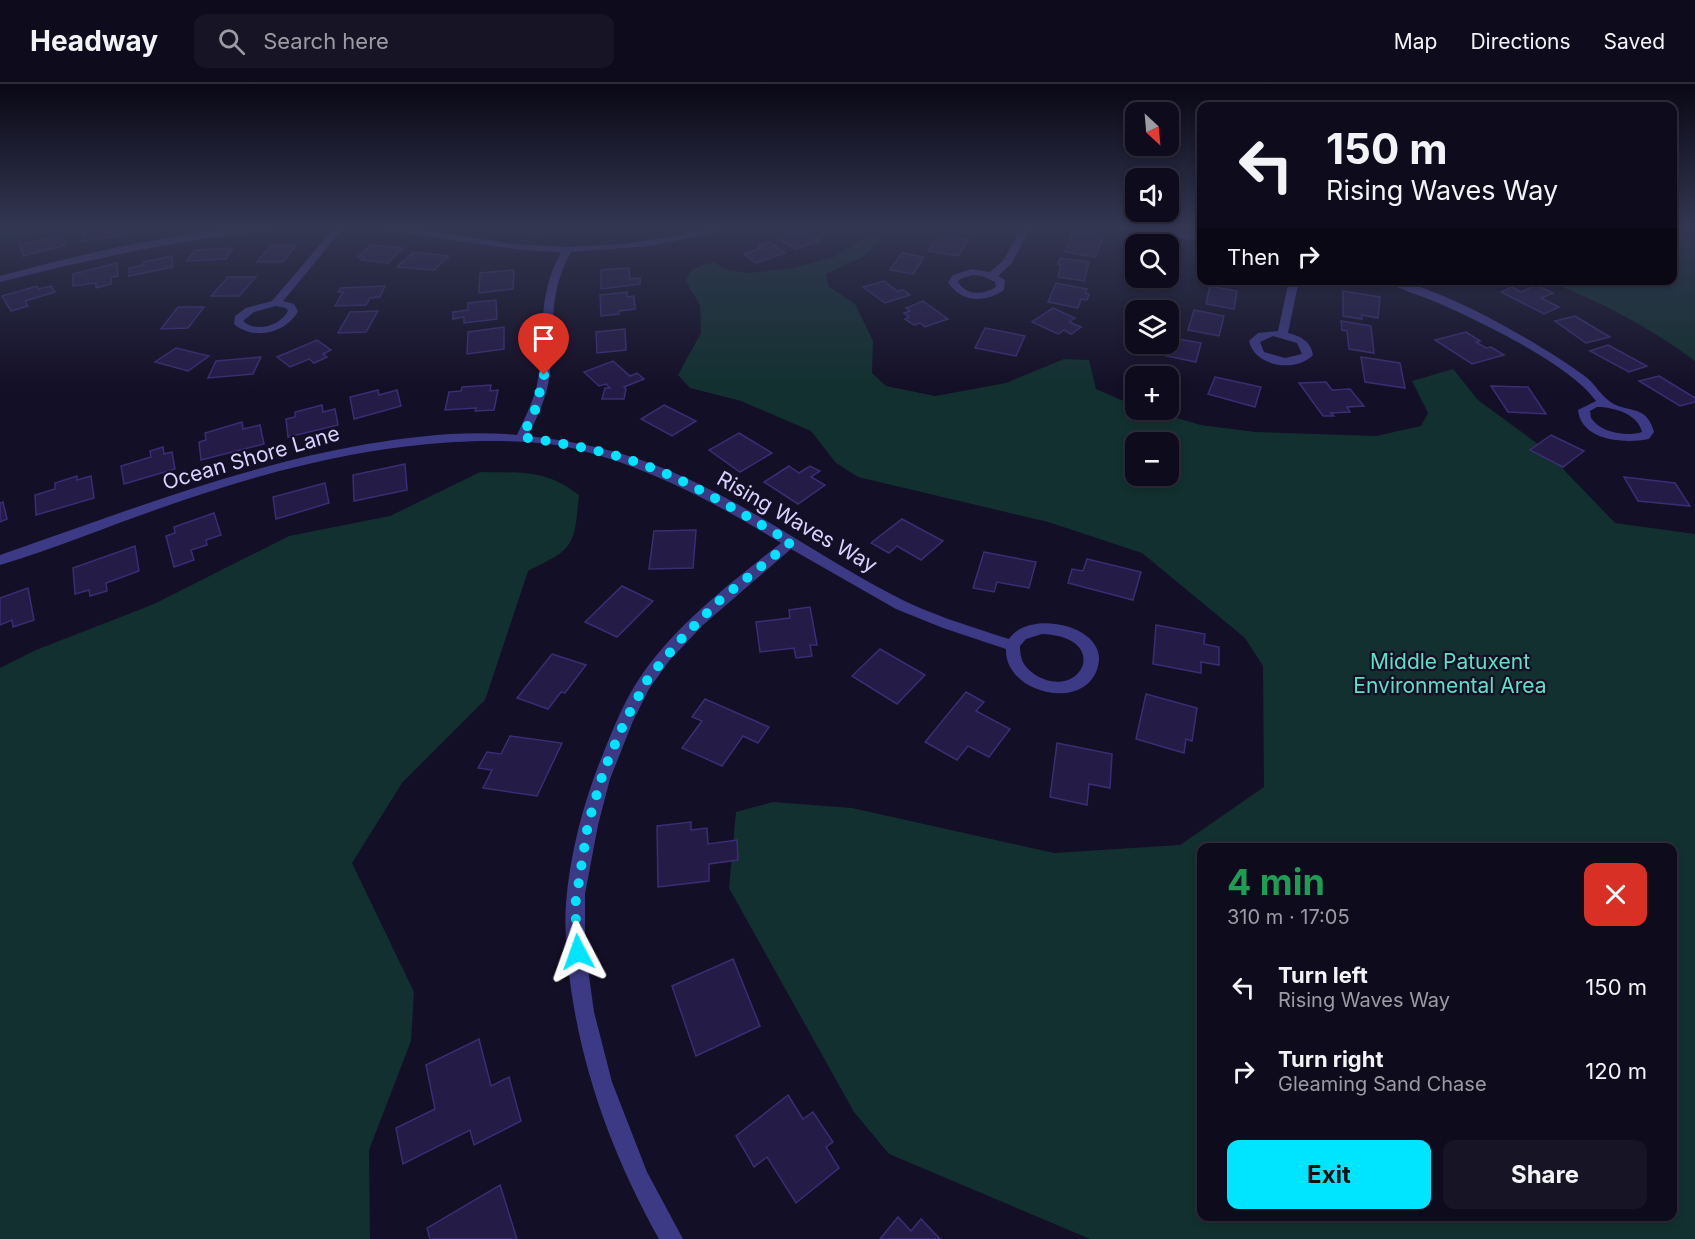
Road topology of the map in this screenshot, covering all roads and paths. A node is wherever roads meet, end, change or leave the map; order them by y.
1 (296, 280) edge
2 (553, 280) edge
3 (1293, 285) edge
4 (1402, 285) edge
5 (276, 303) junction
6 (1282, 334) dead end
7 (1606, 404) junction
8 (522, 437) junction
9 (791, 542) junction
10 (0, 560) edge
11 (1013, 646) junction
12 (672, 1239) edge

1 - 5 street
2 - 8 street
3 - 6 street
4 - 7 street
5 - 5 street
7 - 7 street
8 - 9 street, Rising Waves Way
8 - 10 street, Ocean Shore Lane
9 - 11 street, Rising Waves Way
9 - 12 street
11 - 11 street

